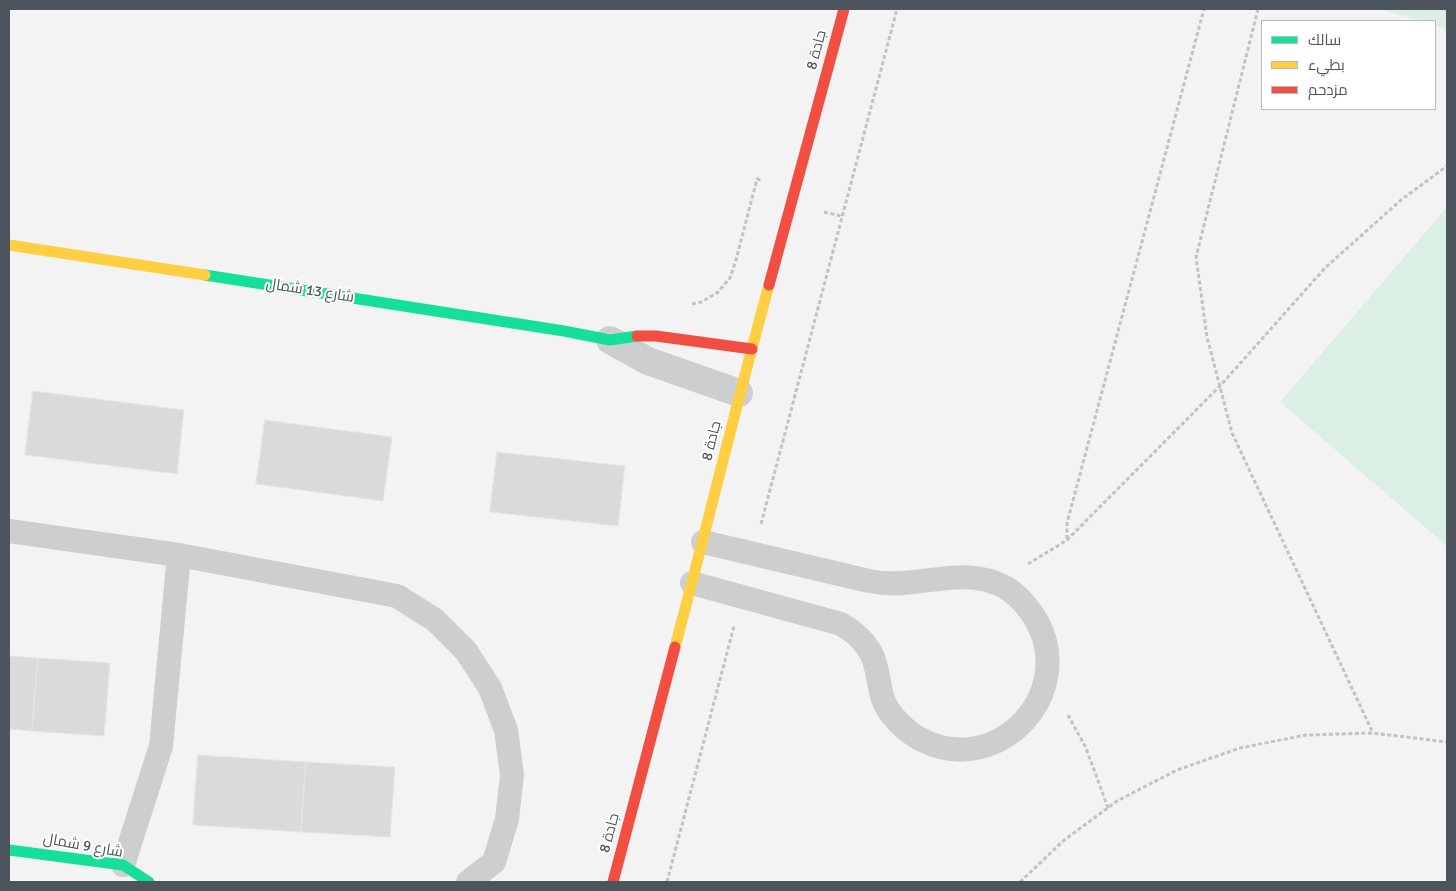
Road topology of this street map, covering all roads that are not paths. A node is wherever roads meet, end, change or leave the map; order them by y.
1 (844, 9) edge
2 (9, 245) edge
3 (610, 340) junction
4 (752, 349) junction
5 (739, 392) junction
6 (9, 531) edge
7 (703, 542) junction
8 (179, 555) junction
9 (692, 583) junction
10 (9, 850) edge
11 (123, 865) junction
12 (149, 882) edge
13 (468, 882) edge
14 (613, 882) edge

1 - 4 main road, جادة 8
2 - 3 main road, شارع 13 شمال
3 - 4 main road, شارع 13 شمال
3 - 5 street, شارع 13 شمال
4 - 5 main road, جادة 8
5 - 7 main road, جادة 8
6 - 8 lane
7 - 9 main road, جادة 8
7 - 9 lane
8 - 11 lane
8 - 13 lane
9 - 14 main road, جادة 8
10 - 11 main road, شارع 9 شمال
11 - 12 main road, شارع 9 شمال

